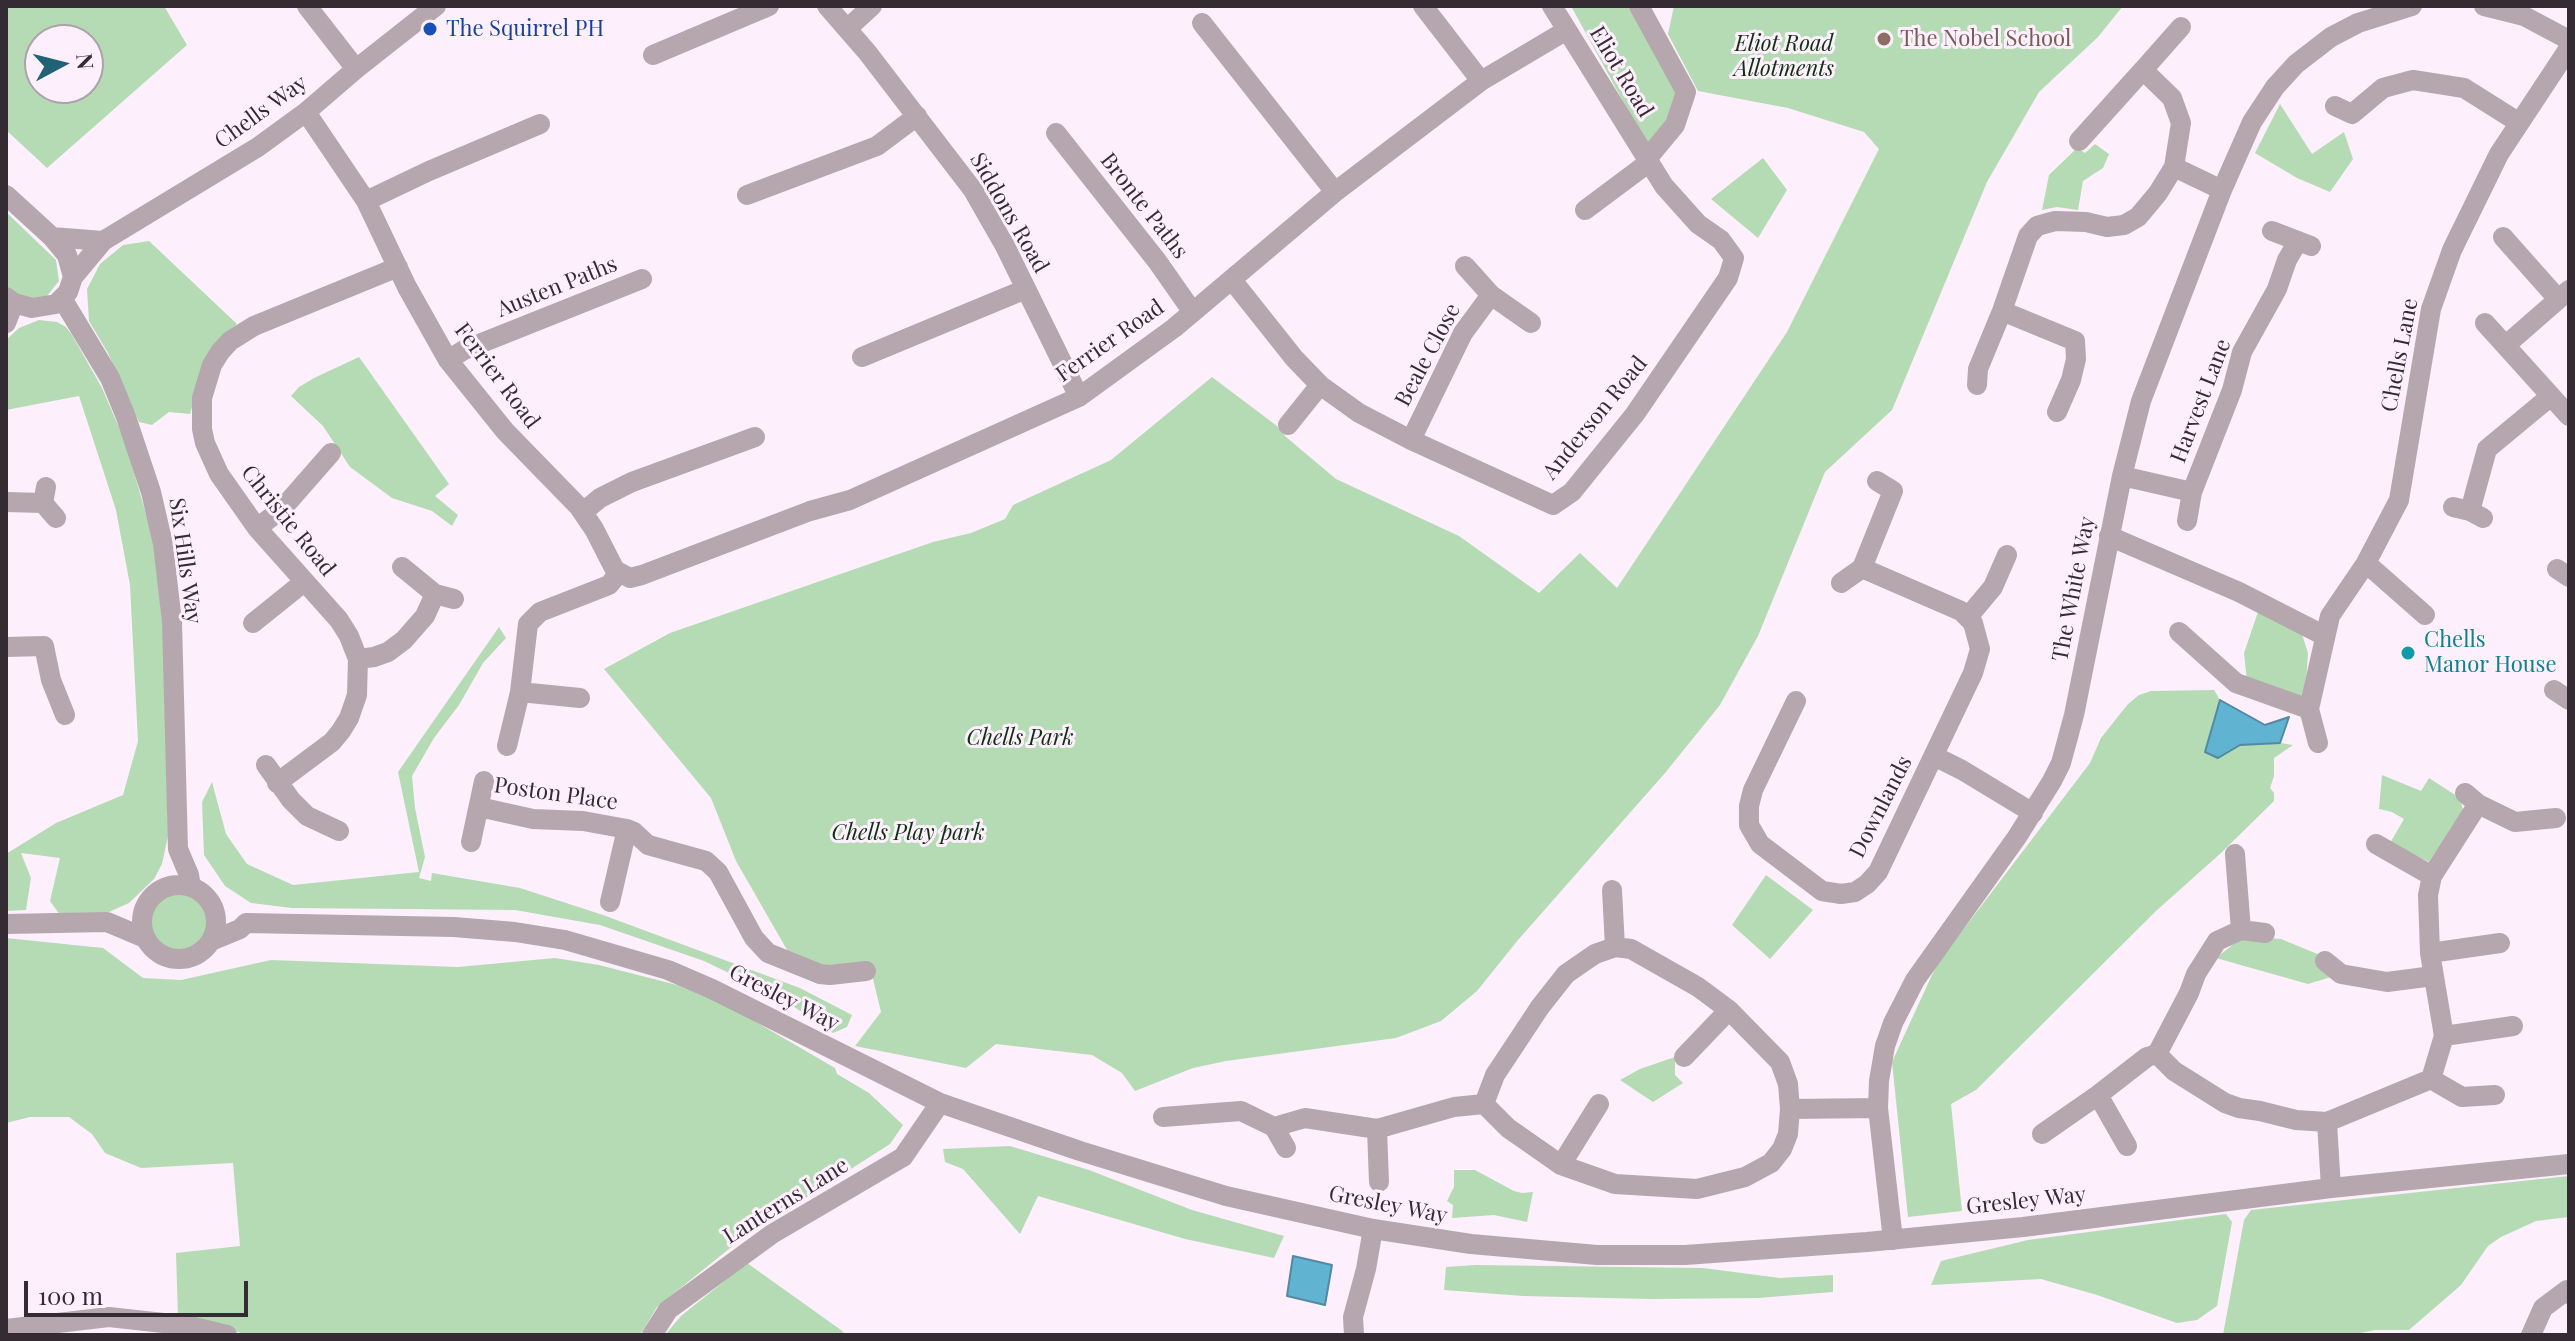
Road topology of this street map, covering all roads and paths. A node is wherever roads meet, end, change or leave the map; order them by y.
1 (307, 6) edge
2 (436, 6) edge
3 (769, 6) edge
4 (827, 6) edge
5 (872, 6) edge
6 (1423, 6) edge
7 (1552, 6) edge
8 (1639, 6) edge
9 (2412, 6) edge
10 (2484, 6) edge
11 (1202, 23) dead end
12 (2181, 27) dead end
13 (848, 28) junction
14 (1567, 30) junction
15 (2569, 40) edge
16 (2569, 48) edge
17 (653, 55) dead end
18 (356, 69) junction
19 (2143, 70) junction
20 (1481, 81) junction
21 (2335, 106) dead end
22 (306, 112) junction
23 (917, 116) junction
24 (2518, 122) junction
25 (540, 124) dead end
26 (1056, 133) dead end
27 (2079, 141) dead end
28 (1647, 161) junction
29 (2174, 167) junction
30 (2222, 190) junction
31 (1335, 192) junction
32 (747, 195) dead end
33 (7, 197) edge
34 (366, 201) junction
35 (1585, 210) dead end
36 (2272, 231) dead end
37 (52, 237) junction
38 (2503, 237) dead end
39 (103, 241) junction
40 (1734, 258) joint
41 (1465, 266) dead end
42 (398, 267) junction
43 (73, 277) junction
44 (642, 279) dead end
45 (1232, 280) junction
46 (1026, 289) junction
47 (2564, 294) edge
48 (1491, 295) junction
49 (10, 300) edge
50 (63, 300) junction
51 (1192, 311) junction
52 (2002, 311) junction
53 (6, 323) edge
54 (1531, 323) dead end
55 (2485, 323) dead end
56 (2506, 345) junction
57 (862, 357) dead end
58 (448, 360) junction
59 (1320, 385) junction
60 (1977, 385) dead end
61 (2551, 396) junction
62 (1079, 397) junction
63 (2057, 412) dead end
64 (2569, 416) edge
65 (1288, 425) dead end
66 (755, 437) dead end
67 (1411, 440) junction
68 (331, 453) dead end
69 (2122, 476) junction
70 (1877, 481) dead end
71 (2192, 492) junction
72 (6, 502) edge
73 (48, 503) dead end
74 (583, 512) junction
75 (2469, 512) dead end
76 (2187, 521) dead end
77 (257, 528) junction
78 (2109, 536) junction
79 (2007, 555) dead end
80 (2366, 563) junction
81 (402, 567) dead end
82 (1862, 568) junction
83 (618, 574) junction
84 (304, 582) junction
85 (1841, 583) dead end
86 (2425, 615) dead end
87 (1968, 617) junction
88 (253, 623) dead end
89 (2179, 632) dead end
90 (2325, 636) junction
91 (6, 647) edge
92 (358, 659) junction
93 (520, 692) junction
94 (580, 698) dead end
95 (1796, 701) dead end
96 (2309, 709) junction
97 (68, 720) dead end
98 (2318, 743) dead end
99 (507, 746) dead end
100 (1934, 756) junction
101 (266, 765) dead end
102 (484, 781) dead end
103 (277, 783) junction
104 (479, 807) junction
105 (2033, 813) junction
106 (2556, 818) dead end
107 (627, 829) junction
108 (339, 831) dead end
109 (471, 842) dead end
110 (2376, 844) dead end
111 (178, 849) junction
112 (2235, 854) dead end
113 (2432, 876) junction
114 (191, 886) junction
115 (164, 887) junction
116 (1612, 890) dead end
117 (610, 902) dead end
118 (146, 903) junction
119 (211, 903) junction
120 (107, 922) junction
121 (246, 923) junction
122 (6, 924) edge
123 (2241, 930) junction
124 (2265, 933) dead end
125 (145, 938) junction
126 (211, 941) junction
127 (2500, 943) dead end
128 (1615, 947) junction
129 (2430, 953) junction
130 (866, 971) dead end
131 (2334, 975) dead end
132 (2433, 976) junction
133 (1729, 1010) junction
134 (2513, 1026) dead end
135 (2444, 1036) junction
136 (2157, 1054) junction
137 (1684, 1057) dead end
138 (2431, 1079) junction
139 (2098, 1095) junction
140 (2495, 1095) dead end
141 (940, 1103) junction
142 (1484, 1104) junction
143 (1599, 1104) dead end
144 (1878, 1108) junction
145 (1790, 1109) junction
146 (1176, 1110) dead end
147 (2327, 1122) junction
148 (1274, 1127) junction
149 (1377, 1129) junction
150 (2042, 1134) dead end
151 (2129, 1141) dead end
152 (1286, 1148) dead end
153 (2569, 1164) edge
154 (1561, 1165) junction
155 (1379, 1182) dead end
156 (2331, 1188) junction
157 (1373, 1229) junction
158 (1893, 1240) junction
159 (2569, 1294) edge
160 (6, 1329) edge
161 (227, 1335) edge
162 (652, 1335) edge
163 (1354, 1335) edge
164 (2531, 1335) edge

1 - 18 street
2 - 18 street, Chells Way
3 - 17 street
4 - 13 street, Siddons Road
5 - 13 street
6 - 20 street
7 - 14 street, Eliot Road
8 - 28 street
9 - 30 street, The White Way
10 - 15 street
11 - 31 street
12 - 19 street
13 - 23 street, Siddons Road
14 - 20 street, Ferrier Road
14 - 28 street, Eliot Road
16 - 24 street, Chells Lane
18 - 22 street, Chells Way
19 - 27 street
19 - 29 street
20 - 31 street, Ferrier Road
21 - 24 street
22 - 34 street, Ferrier Road
22 - 39 street, Chells Way
23 - 32 street
23 - 46 street, Siddons Road
24 - 80 street, Chells Lane
25 - 34 street
26 - 51 street, Bronte Paths
28 - 35 street
28 - 40 street, Eliot Road
29 - 30 street
29 - 52 street
30 - 69 street, The White Way
31 - 45 street, Ferrier Road
33 - 37 street
34 - 42 street, Ferrier Road
36 - 71 street, Harvest Lane
37 - 39 street
37 - 43 street
38 - 47 street
39 - 43 street, Chells Way
40 - 67 street, Anderson Road
41 - 48 street, Beale Close
42 - 58 street, Ferrier Road
42 - 77 street, Christie Road
43 - 50 street, Chells Way
44 - 58 street, Austen Paths
45 - 51 street, Ferrier Road
45 - 59 street, Anderson Road
46 - 57 street
46 - 62 street, Siddons Road
47 - 56 street
48 - 54 street, Beale Close
48 - 67 street, Beale Close
49 - 50 street
49 - 53 street
50 - 111 street, Six Hills Way
51 - 62 street, Ferrier Road
52 - 60 street
52 - 63 street
55 - 56 street
56 - 61 street
58 - 74 street, Ferrier Road
59 - 65 street
59 - 67 street, Anderson Road
61 - 64 street
61 - 75 street
62 - 83 street, Ferrier Road
66 - 74 street
68 - 77 street
69 - 71 street, Harvest Lane
69 - 78 street, The White Way
70 - 82 street
71 - 76 street, Harvest Lane
72 - 73 street
74 - 83 street, Ferrier Road
77 - 84 street, Christie Road
78 - 90 street
78 - 105 street, The White Way
79 - 87 street
80 - 86 street
80 - 90 street, Chells Lane
81 - 92 street
82 - 85 street
82 - 87 street
83 - 93 street, Ferrier Road
84 - 88 street
84 - 92 street, Christie Road
87 - 100 street, Downlands
89 - 96 street
90 - 96 street, Chells Lane
91 - 97 street
92 - 103 street, Christie Road
93 - 94 street
93 - 99 street
95 - 100 street, Downlands
96 - 98 street, Chells Lane
100 - 105 street, Downlands
101 - 103 street
102 - 104 street, Poston Place
103 - 108 street
104 - 107 street, Poston Place
104 - 109 street, Poston Place
105 - 144 street, The White Way
106 - 113 street
107 - 117 street, Poston Place
107 - 130 street, Poston Place
110 - 113 street
111 - 114 street, Six Hills Way
111 - 115 street, Six Hills Way
112 - 123 street
113 - 129 street
114 - 115 street
114 - 119 street, Gresley Way
115 - 118 street, Gresley Way
116 - 128 street
118 - 120 street, Gresley Way
118 - 125 street
119 - 121 street, Gresley Way
119 - 126 street
120 - 122 street, Gresley Way
120 - 125 street, Gresley Way
121 - 126 street, Gresley Way
121 - 141 street, Gresley Way
123 - 124 street
123 - 136 street
125 - 126 street, Gresley Way
127 - 129 street
128 - 133 street
128 - 142 street
129 - 132 street
131 - 132 street
132 - 135 street
133 - 137 street
133 - 145 street
134 - 135 street
135 - 138 street
136 - 139 street
136 - 147 street
138 - 140 street
138 - 147 street
139 - 150 street
139 - 151 street
141 - 157 street, Gresley Way
141 - 162 street, Lanterns Lane
142 - 149 street
142 - 154 street
143 - 154 street
144 - 145 street
144 - 158 street, The White Way
145 - 154 street
146 - 148 street
147 - 156 street
148 - 149 street
148 - 152 street
149 - 155 street
153 - 156 street, Gresley Way
156 - 158 street, Gresley Way
157 - 158 street, Gresley Way
157 - 163 street
159 - 164 street
160 - 161 street

